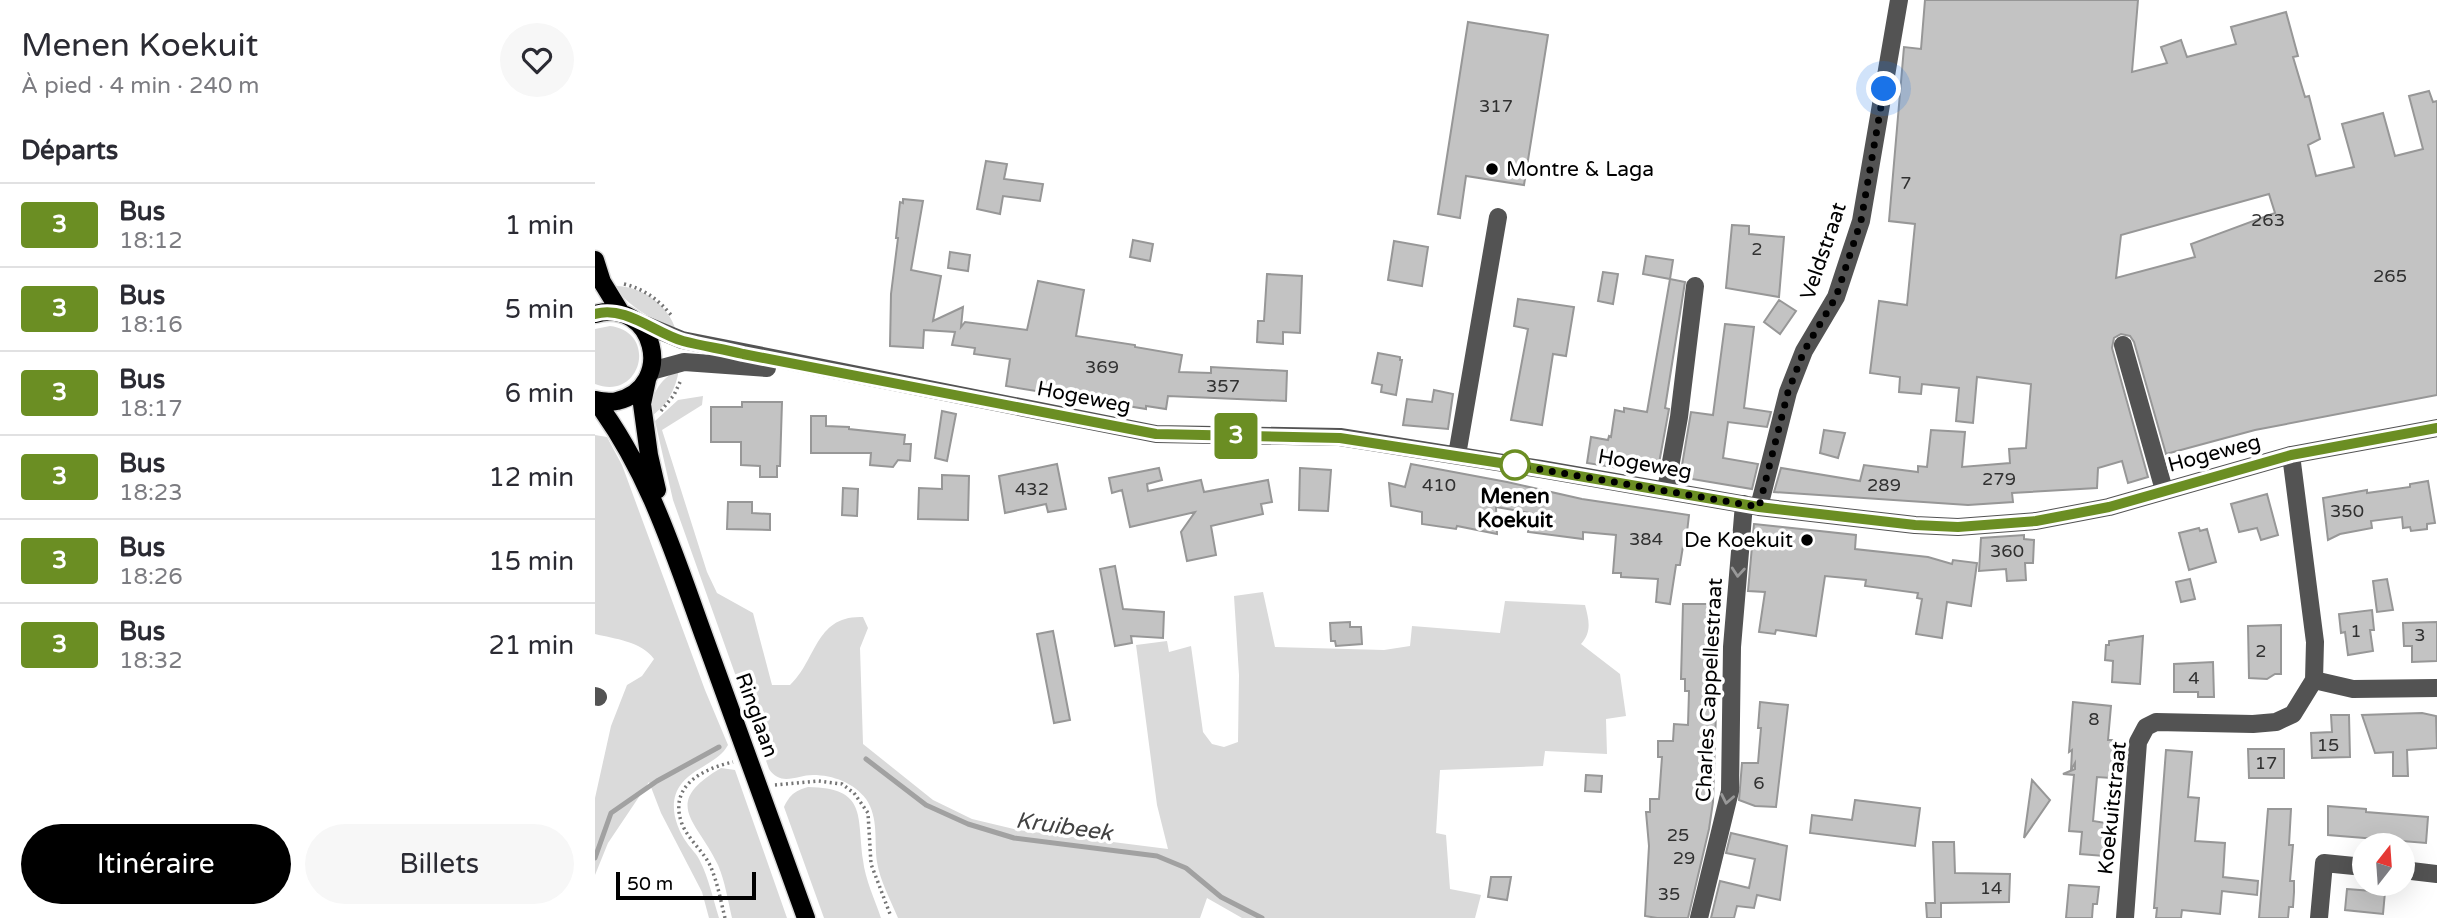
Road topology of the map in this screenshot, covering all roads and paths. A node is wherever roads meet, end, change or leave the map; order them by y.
1 (1899, 0) edge
2 (1497, 217) dead end
3 (595, 260) edge
4 (1695, 286) dead end
5 (595, 314) edge
6 (628, 317) junction
7 (2123, 345) dead end
8 (841, 373) junction
9 (649, 374) junction
10 (595, 400) edge
11 (2437, 428) edge
12 (1457, 455) junction
13 (2291, 455) junction
14 (1666, 490) junction
15 (2164, 490) junction
16 (1751, 505) junction
17 (665, 527) junction
18 (2314, 680) junction
19 (2437, 688) edge
20 (749, 759) junction
21 (759, 786) junction
22 (2352, 866) edge
23 (2415, 871) edge
24 (2437, 874) edge
25 (890, 914) dead end
26 (725, 918) edge
27 (806, 918) edge
28 (1699, 918) edge
29 (2125, 918) edge
30 (2319, 918) edge

1 - 16 street, Veldstraat
2 - 12 street
3 - 6 main road, Ringlaan
4 - 14 street
5 - 6 main road
6 - 8 street, Hogeweg
6 - 9 main road, Ringlaan
7 - 15 street
8 - 9 street, Hogeweg
8 - 12 street, Hogeweg
9 - 10 main road, Ringlaan
9 - 17 main road, Ringlaan
10 - 17 main road, Ringlaan
11 - 13 street, Hogeweg
12 - 14 street, Hogeweg
13 - 15 street, Hogeweg
13 - 18 street, Koekuitstraat
14 - 16 street, Hogeweg
15 - 16 street, Hogeweg
16 -> 28 street, Charles Cappellestraat
17 - 20 main road, Ringlaan
18 - 19 street
18 - 29 street, Koekuitstraat
20 - 21 main road, Ringlaan
20 - 26 path
21 - 25 path
21 - 27 main road, Ringlaan
22 - 30 street
23 - 24 street

